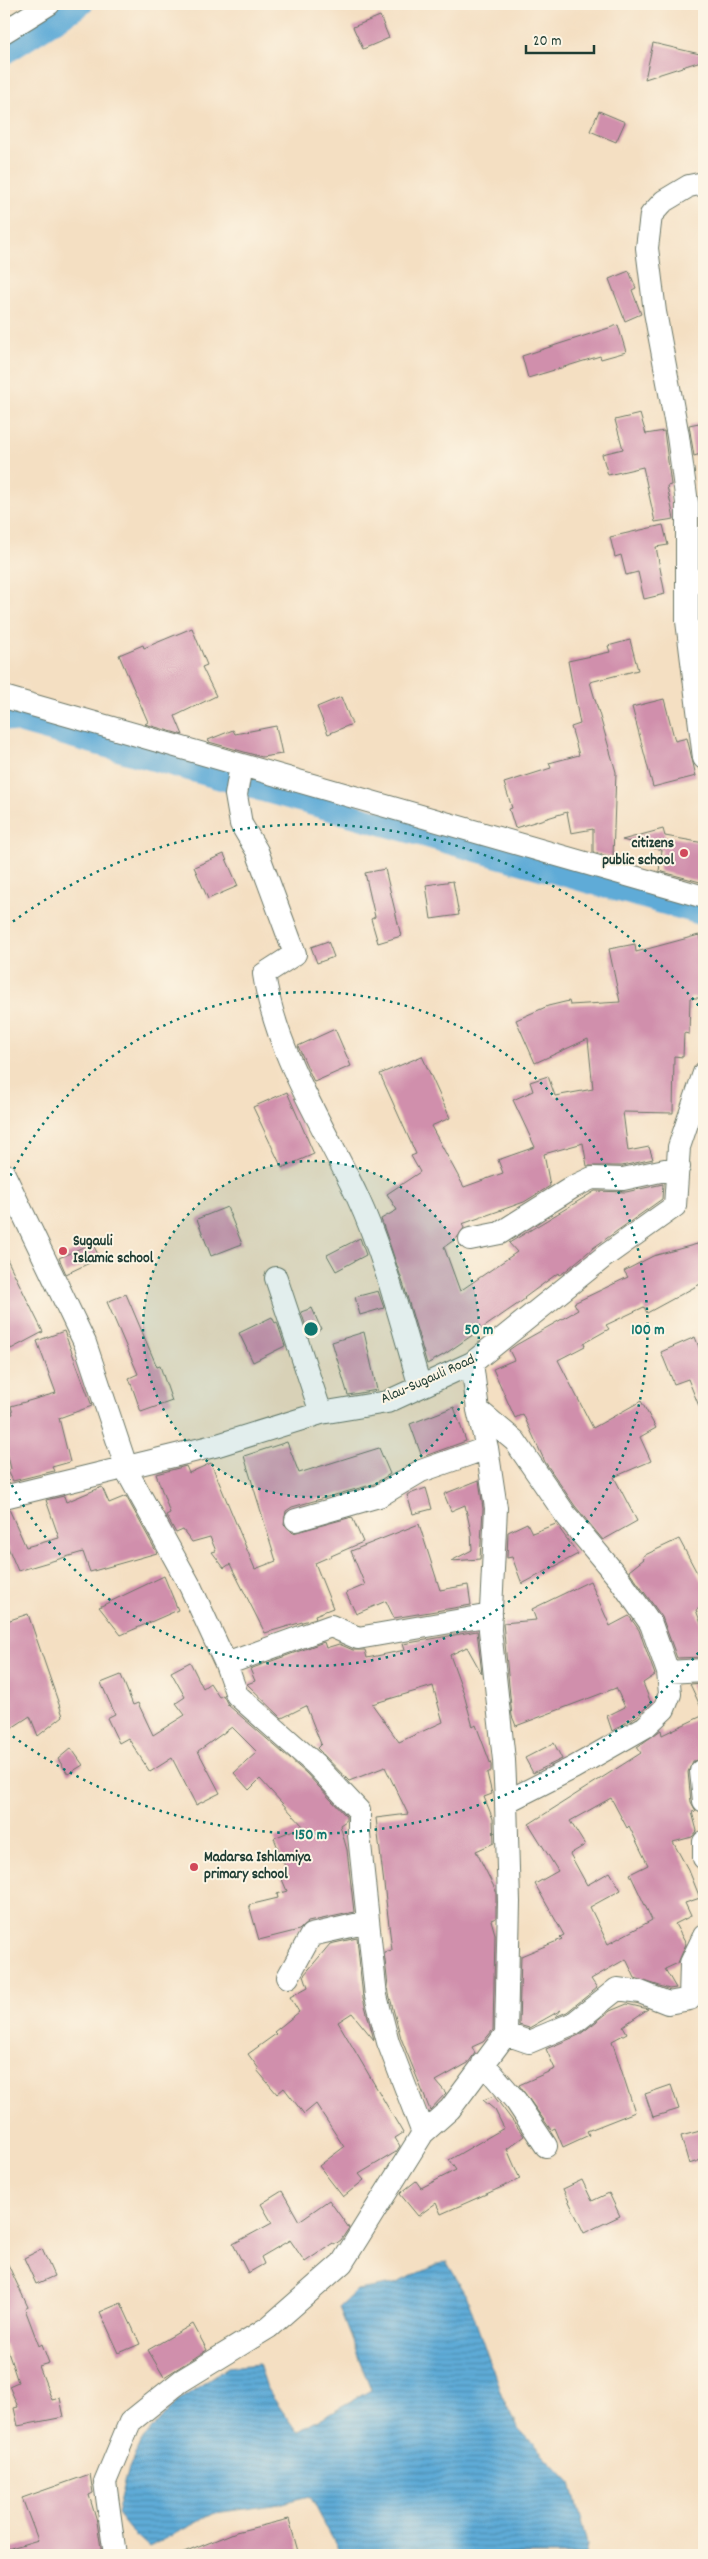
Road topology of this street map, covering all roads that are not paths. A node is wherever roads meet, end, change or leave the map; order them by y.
1 (49, 4) edge
2 (4, 32) edge
3 (704, 183) edge
4 (4, 697) edge
5 (704, 758) edge
6 (241, 765) junction
7 (704, 897) edge
8 (704, 1073) edge
9 (679, 1167) junction
10 (4, 1174) edge
11 (470, 1239) dead end
12 (276, 1278) dead end
13 (472, 1363) junction
14 (420, 1386) junction
15 (478, 1410) junction
16 (321, 1413) junction
17 (487, 1448) junction
18 (126, 1467) junction
19 (4, 1496) edge
20 (296, 1520) dead end
21 (491, 1615) junction
22 (226, 1664) junction
23 (704, 1670) edge
24 (668, 1672) junction
25 (701, 1771) dead end
26 (704, 1801) edge
27 (506, 1802) junction
28 (704, 1842) edge
29 (704, 1858) edge
30 (368, 1922) junction
31 (704, 1936) edge
32 (288, 1977) dead end
33 (697, 1996) edge
34 (506, 2034) junction
35 (484, 2063) junction
36 (423, 2133) junction
37 (546, 2146) dead end
38 (114, 2555) edge

1 - 2 street
3 - 5 street
4 - 6 street
6 - 7 street
6 - 14 street
8 - 9 street, Alau-Sugauli Road
9 - 11 street
9 - 13 street, Alau-Sugauli Road
10 - 18 street
12 - 16 street
13 - 14 street, Alau-Sugauli Road
13 - 15 street
14 - 16 street, Alau-Sugauli Road
15 - 17 street
15 - 24 street
16 - 18 street, Alau-Sugauli Road
17 - 20 street
17 - 21 street
18 - 19 street, Alau-Sugauli Road
18 - 22 street
21 - 22 street
21 - 27 street
22 - 30 street
23 - 24 street
24 - 27 street
25 - 26 street
27 - 34 street
28 - 29 street
30 - 32 street
30 - 36 street
31 - 33 street
33 - 34 street
34 - 35 street
35 - 36 street
35 - 37 street
36 - 38 street

